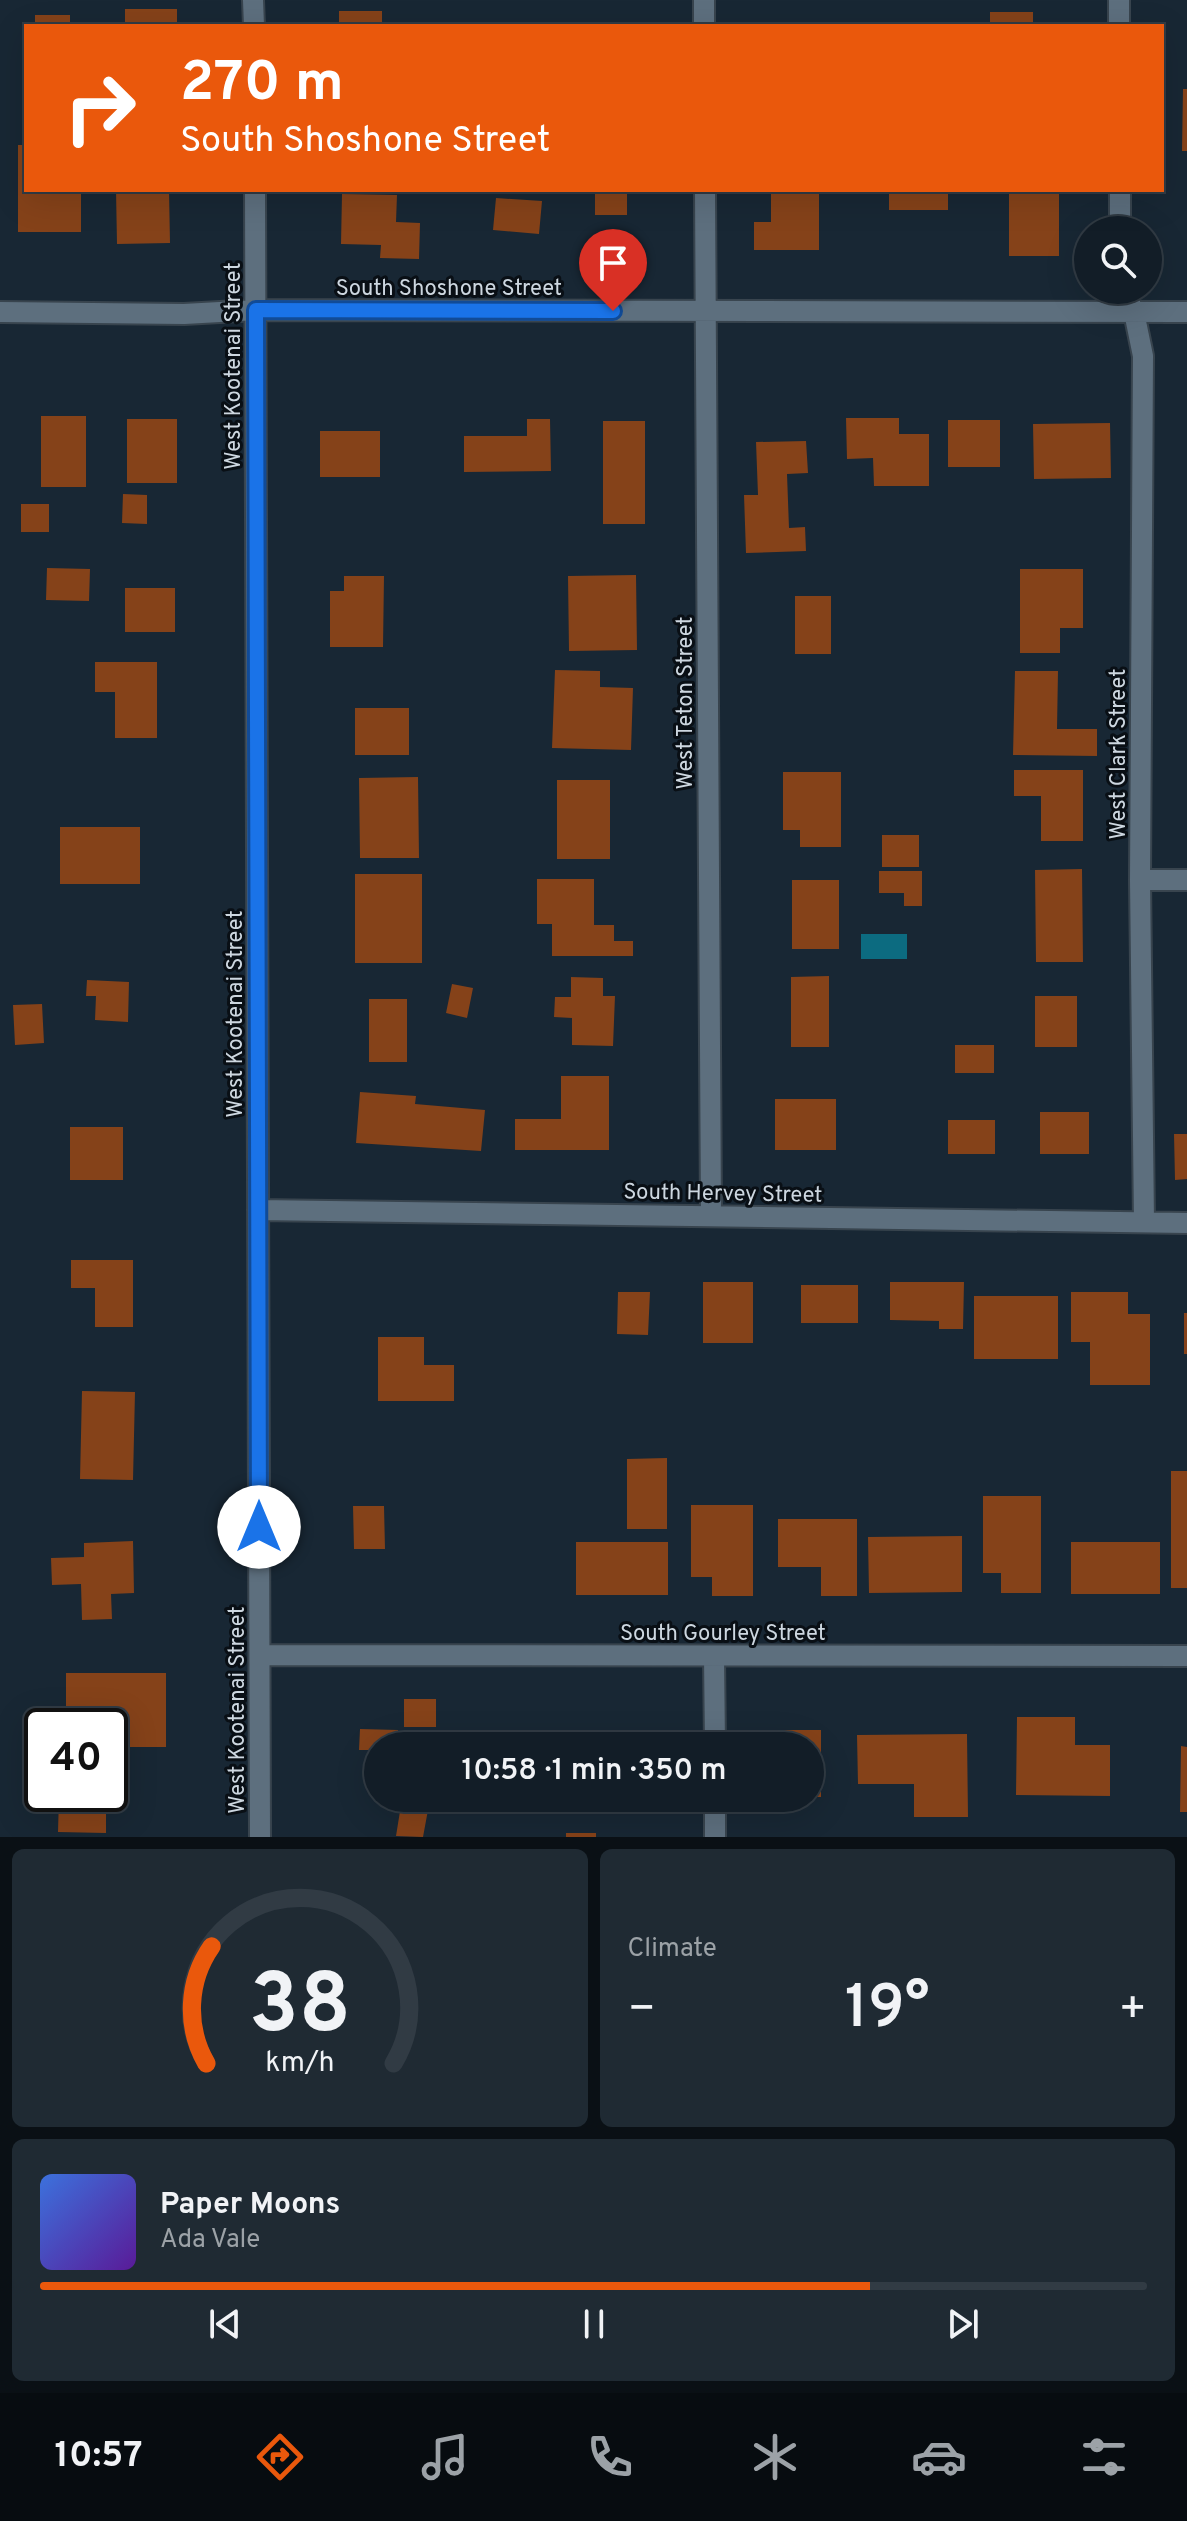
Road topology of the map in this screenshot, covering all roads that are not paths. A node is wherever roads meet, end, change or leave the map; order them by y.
1 (253, 0) edge
2 (704, 0) edge
3 (1119, 0) edge
4 (254, 24) edge
5 (704, 24) edge
6 (1119, 24) edge
7 (255, 192) edge
8 (705, 192) edge
9 (1120, 192) edge
10 (1120, 216) edge
11 (1130, 304) edge
12 (256, 310) junction
13 (706, 311) junction
14 (0, 312) edge
15 (1134, 312) junction
16 (1187, 312) edge
17 (1140, 880) junction
18 (1187, 880) edge
19 (258, 1210) junction
20 (711, 1216) junction
21 (1144, 1222) junction
22 (1187, 1223) edge
23 (260, 1655) junction
24 (714, 1656) junction
25 (1187, 1656) edge
26 (715, 1732) edge
27 (715, 1812) edge
28 (260, 1837) edge
29 (715, 1837) edge

1 - 4 street
2 - 5 street
3 - 6 street
7 - 12 street, West Kootenai Street
8 - 13 street, West Teton Street
9 - 10 street
11 - 15 street, West Clark Street
12 - 13 street, South Shoshone Street
12 - 14 street, South Shoshone Street
12 - 19 street, West Kootenai Street
13 - 15 street, South Shoshone Street
13 - 20 street, West Teton Street
15 - 16 street, South Shoshone Street
15 - 17 street, West Clark Street
17 - 18 street
17 - 21 street, West Clark Street
19 - 20 street, South Hervey Street
19 - 23 street, West Kootenai Street
20 - 21 street, South Hervey Street
21 - 22 street, South Hervey Street
23 - 24 street, South Gourley Street
23 - 28 street, West Kootenai Street
24 - 25 street, South Gourley Street
24 - 26 street
27 - 29 street

